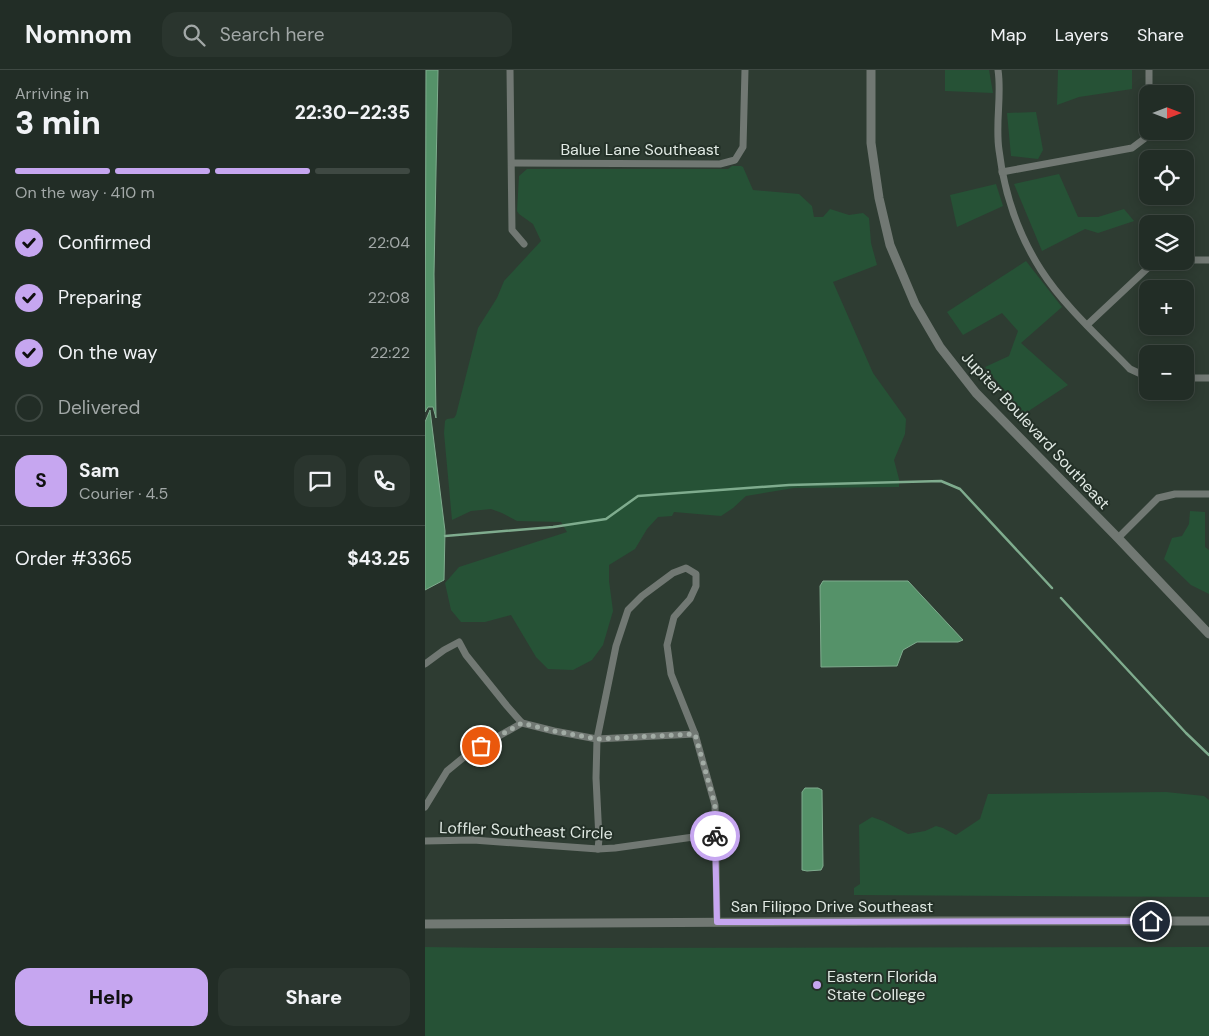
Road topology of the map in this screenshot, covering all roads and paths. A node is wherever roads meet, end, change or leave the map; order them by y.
1 (510, 70) edge
2 (745, 70) edge
3 (871, 70) edge
4 (998, 70) edge
5 (1149, 70) edge
6 (1149, 85) edge
7 (1143, 140) edge
8 (512, 163) junction
9 (1002, 172) junction
10 (524, 244) dead end
11 (1194, 260) edge
12 (1209, 260) edge
13 (1146, 270) edge
14 (1087, 325) junction
15 (1139, 373) edge
16 (1194, 378) edge
17 (1209, 378) edge
18 (1209, 494) edge
19 (1118, 538) junction
20 (1209, 634) edge
21 (425, 664) edge
22 (522, 723) junction
23 (695, 734) junction
24 (597, 739) junction
25 (425, 807) edge
26 (715, 834) junction
27 (425, 841) edge
28 (598, 849) junction
29 (1209, 921) edge
30 (717, 922) junction
31 (425, 924) edge

1 - 8 street
2 - 8 street, Balue Lane Southeast
3 - 19 street, Jupiter Boulevard Southeast
4 - 9 street
5 - 6 street
7 - 9 street
8 - 10 street
9 - 14 street
11 - 12 street
13 - 14 street
14 - 15 street
16 - 17 street
18 - 19 street
19 - 20 street, Jupiter Boulevard Southeast
21 - 22 street
22 - 24 street
22 - 25 street
23 - 24 street
23 - 24 street
23 - 26 street
24 - 28 street
26 - 28 street, Loffler Southeast Circle
26 - 30 street
27 - 28 street, Loffler Southeast Circle
29 - 30 street, San Filippo Drive Southeast
30 - 31 street, San Filippo Drive Southeast

